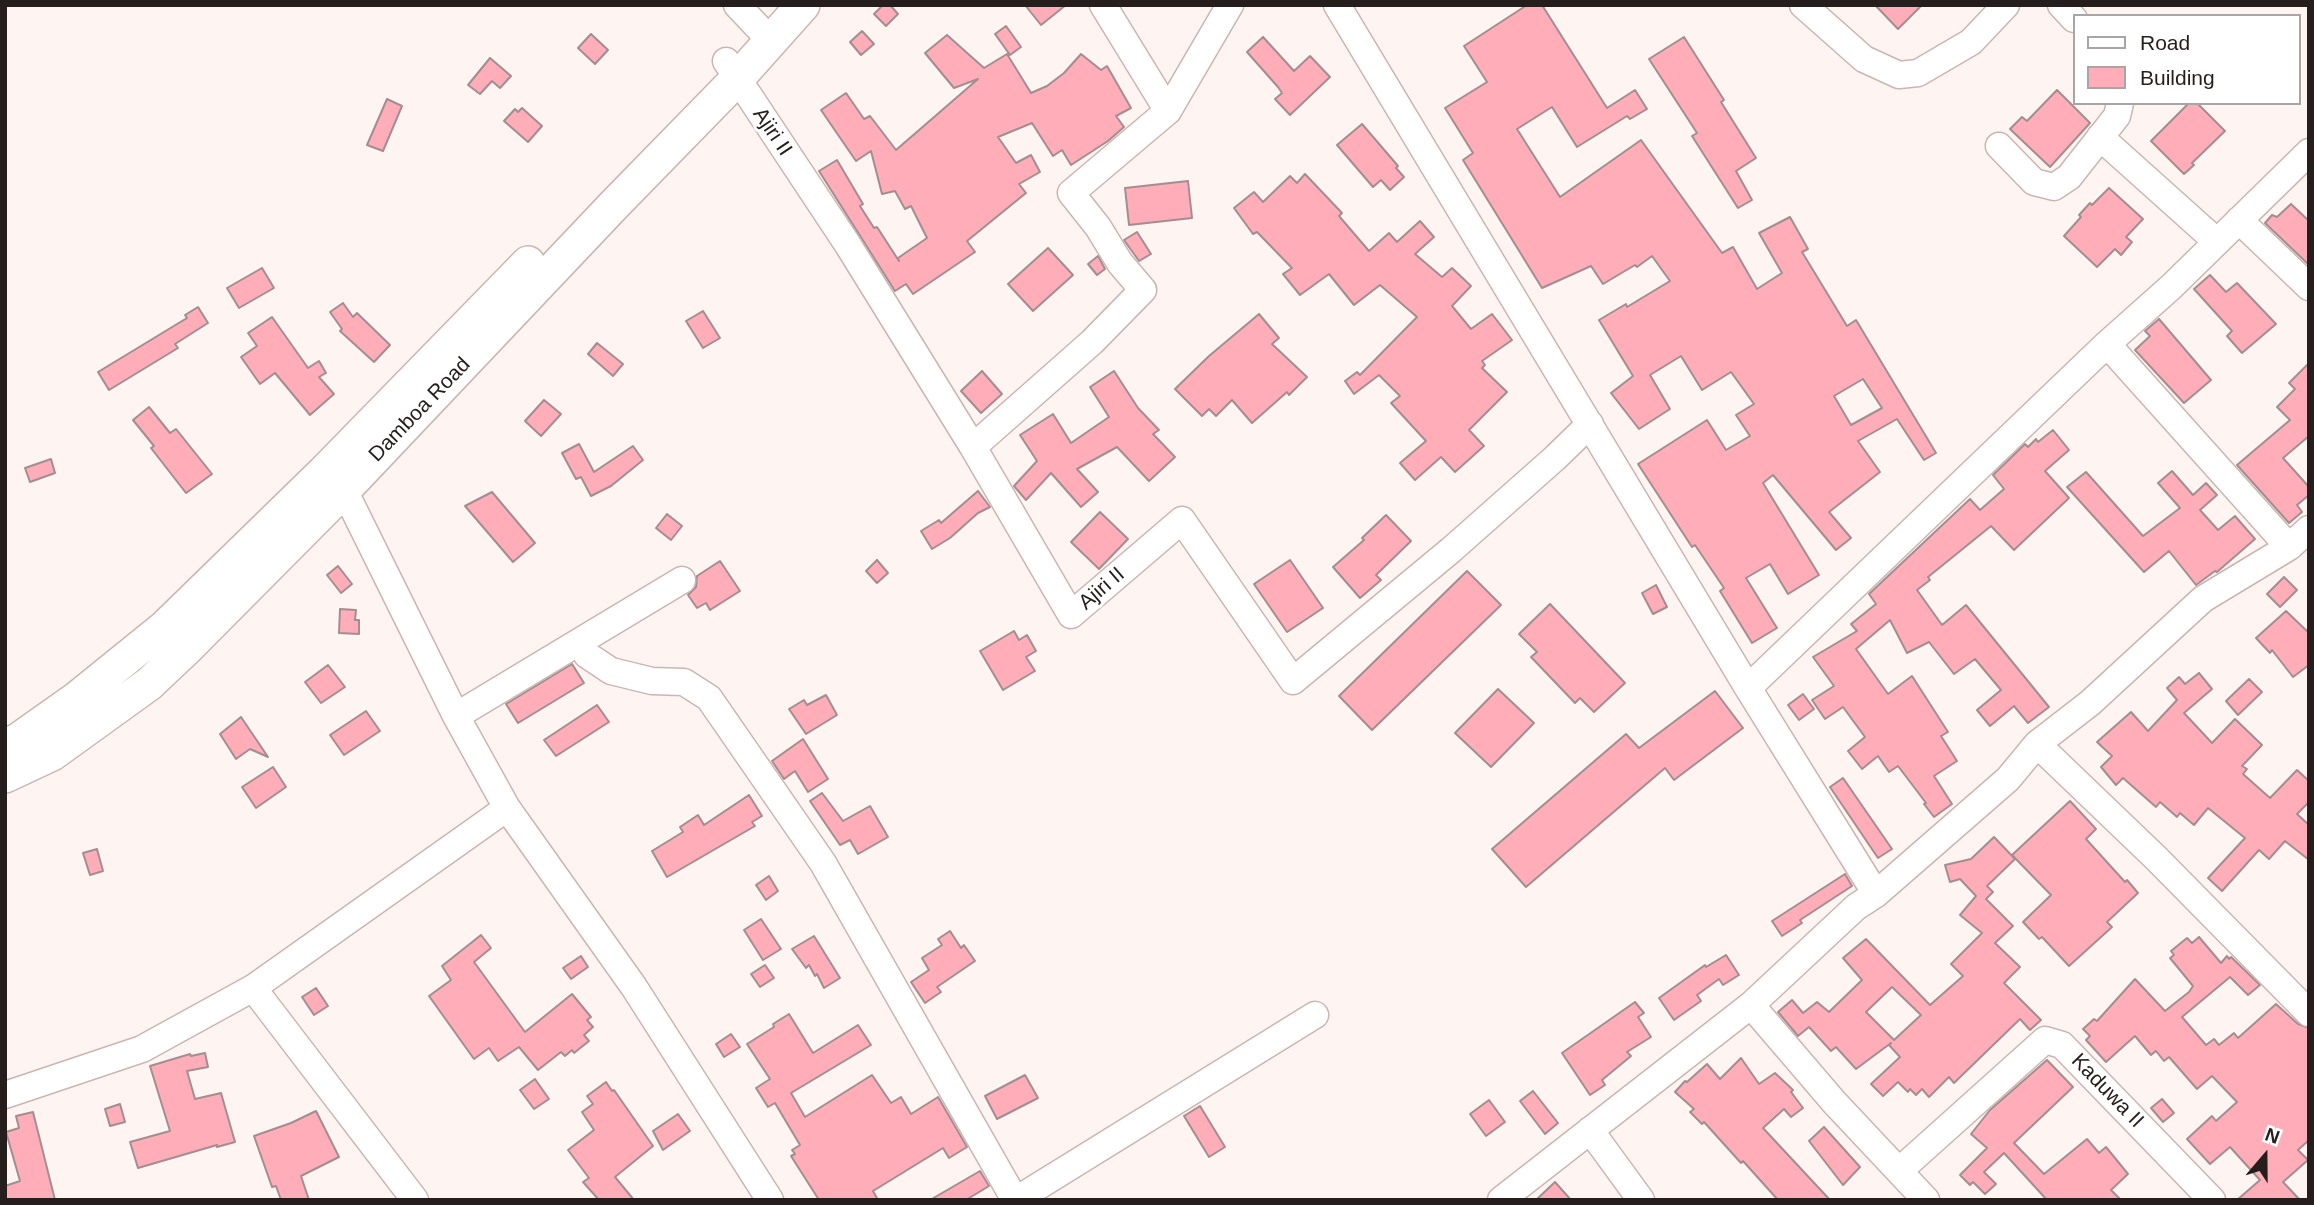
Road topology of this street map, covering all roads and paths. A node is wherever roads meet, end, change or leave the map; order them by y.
1 (803, 5) edge
2 (1103, 5) edge
3 (1230, 5) edge
4 (1337, 5) edge
5 (1803, 5) edge
6 (2006, 5) edge
7 (761, 20) edge
8 (732, 70) junction
9 (2120, 105) edge
10 (1168, 111) junction
11 (2100, 137) junction
12 (1999, 146) dead end
13 (2309, 152) edge
14 (2238, 220) junction
15 (2216, 241) junction
16 (2309, 287) edge
17 (2107, 344) junction
18 (1590, 424) junction
19 (973, 447) junction
20 (334, 481) junction
21 (2309, 529) edge
22 (2289, 547) junction
23 (682, 580) dead end
24 (579, 642) junction
25 (1748, 688) junction
26 (456, 716) junction
27 (2037, 744) junction
28 (5, 746) edge
29 (5, 776) edge
30 (507, 808) junction
31 (1877, 894) junction
32 (253, 988) junction
33 (1751, 1005) junction
34 (2309, 1013) edge
35 (1315, 1015) dead end
36 (5, 1095) edge
37 (1590, 1130) junction
38 (1899, 1171) junction
39 (415, 1200) edge
40 (770, 1200) edge
41 (1015, 1200) edge
42 (1501, 1200) edge
43 (1641, 1200) edge
44 (1926, 1200) edge
45 (2212, 1200) edge

1 - 7 main road, Damboa Road
2 - 10 street
3 - 10 street
4 - 18 street
5 - 6 street
7 - 8 main road, Damboa Road
8 - 19 street, Ajiri II
8 - 20 main road, Damboa Road
9 - 11 street
10 - 19 street
11 - 12 street
11 - 15 street
13 - 14 street
14 - 15 street
14 - 16 street
15 - 17 street
17 - 22 street
17 - 25 street
18 - 19 street, Ajiri II
18 - 25 street
20 - 26 street
20 - 28 main road, Damboa Road
20 - 29 main road, Damboa Road
21 - 22 street
22 - 27 street
23 - 24 street
24 - 26 street
24 - 41 street
25 - 31 street
26 - 30 street
27 - 31 street
27 - 34 street
30 - 32 street
30 - 40 street
31 - 33 street
32 - 36 street
32 - 39 street
33 - 37 street
33 - 38 street
35 - 41 street
37 - 42 street
37 - 43 street
38 - 44 street
38 - 45 street, Kaduwa II

